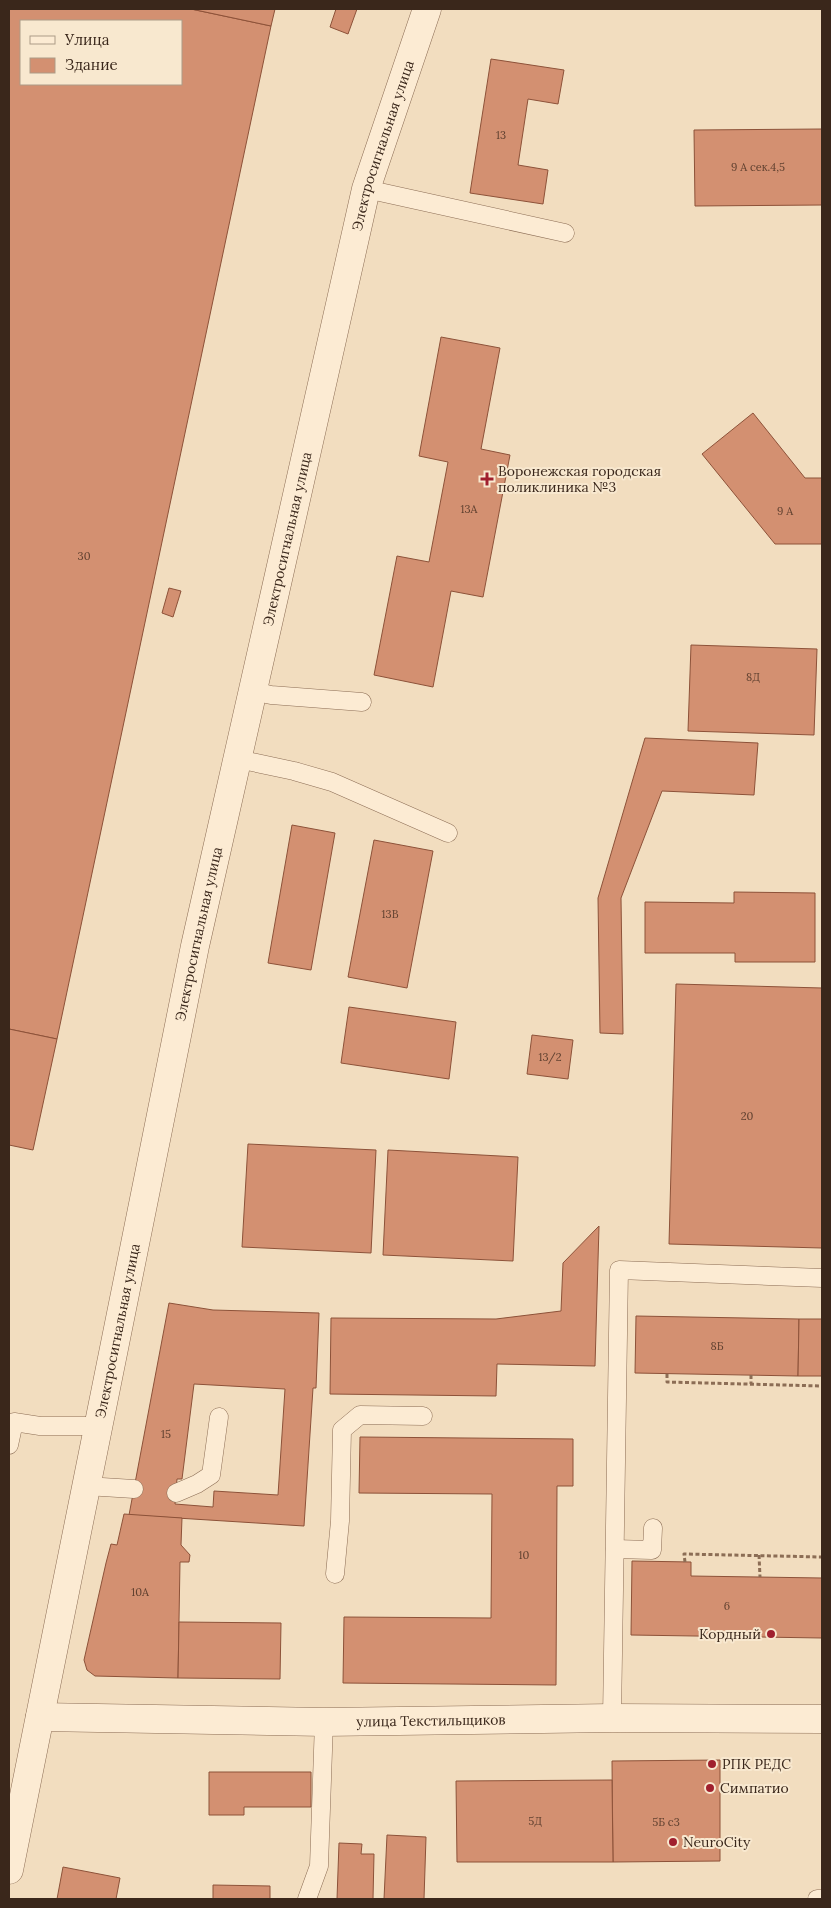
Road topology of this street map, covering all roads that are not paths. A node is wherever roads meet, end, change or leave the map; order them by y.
1 (427, 9) edge
2 (366, 189) junction
3 (565, 232) dead end
4 (253, 691) junction
5 (362, 702) dead end
6 (238, 759) junction
7 (448, 833) dead end
8 (822, 1278) edge
9 (423, 1416) dead end
10 (219, 1418) dead end
11 (99, 1426) junction
12 (9, 1445) edge
13 (86, 1486) junction
14 (134, 1489) dead end
15 (176, 1493) dead end
16 (653, 1528) dead end
17 (615, 1549) junction
18 (335, 1574) dead end
19 (40, 1716) junction
20 (612, 1718) junction
21 (822, 1719) edge
22 (324, 1722) junction
23 (9, 1870) edge
24 (307, 1899) edge
25 (817, 1899) edge
26 (822, 1899) edge

1 - 2 street, Электросигнальная улица
2 - 3 lane
2 - 4 street, Электросигнальная улица
4 - 5 lane
4 - 6 street, Электросигнальная улица
6 - 7 lane
6 - 11 street, Электросигнальная улица
8 - 17 lane
9 - 18 lane
10 - 15 lane
11 - 12 lane
11 - 13 street, Электросигнальная улица
13 - 14 lane
13 - 19 street, Электросигнальная улица
16 - 17 lane
17 - 20 lane
19 - 22 street, улица Текстильщиков
19 - 23 street, Электросигнальная улица
20 - 21 street, улица Текстильщиков
20 - 22 street, улица Текстильщиков
22 - 24 lane
25 - 26 lane

